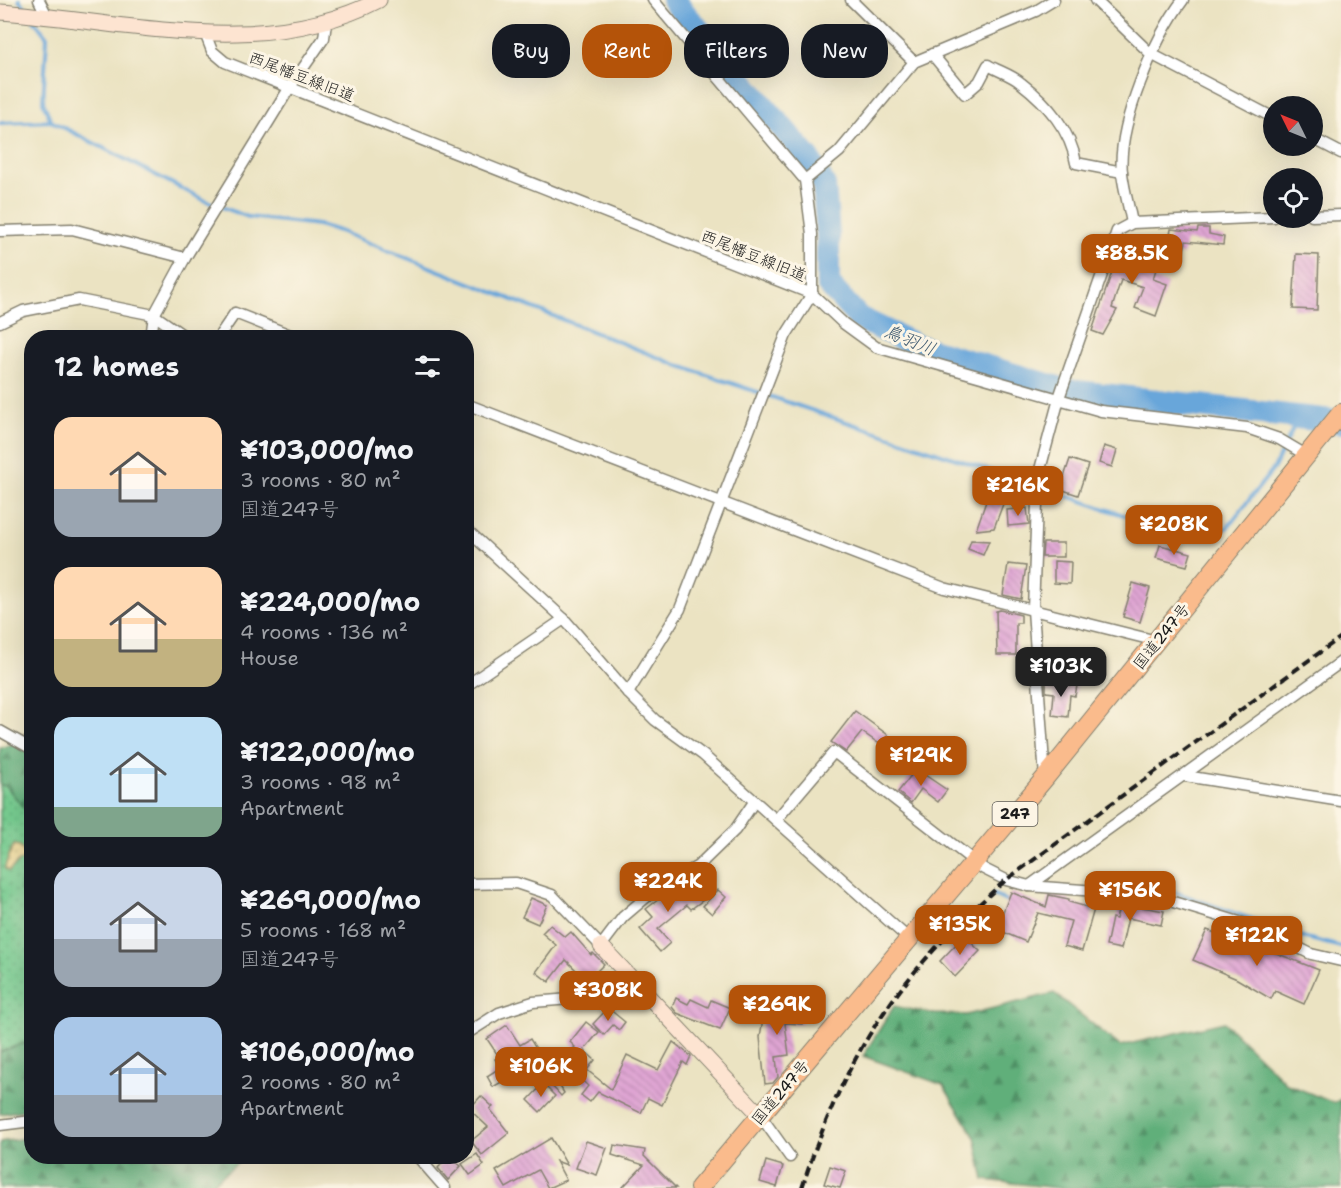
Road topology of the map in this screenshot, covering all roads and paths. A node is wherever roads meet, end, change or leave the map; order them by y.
1 (379, 0) edge
2 (653, 0) edge
3 (851, 0) edge
4 (1054, 0) edge
5 (1095, 0) edge
6 (1183, 0) edge
7 (360, 5) edge
8 (42, 10) edge
9 (0, 12) edge
10 (326, 23) junction
11 (205, 33) junction
12 (932, 54) junction
13 (1151, 54) junction
14 (914, 62) junction
15 (290, 87) junction
16 (1263, 112) edge
17 (1323, 144) edge
18 (1341, 153) edge
19 (1122, 172) junction
20 (806, 180) junction
21 (1341, 215) edge
22 (1323, 216) edge
23 (1263, 218) edge
24 (1132, 223) junction
25 (0, 231) edge
26 (185, 258) junction
27 (812, 294) junction
28 (154, 315) junction
29 (0, 322) edge
30 (152, 330) edge
31 (176, 330) edge
32 (223, 330) edge
33 (278, 330) edge
34 (1060, 398) junction
35 (474, 407) edge
36 (1341, 412) edge
37 (1300, 452) junction
38 (720, 503) junction
39 (474, 536) edge
40 (1033, 610) junction
41 (564, 619) junction
42 (1157, 641) junction
43 (1341, 662) edge
44 (474, 681) edge
45 (628, 693) junction
46 (0, 731) edge
47 (24, 744) edge
48 (1185, 776) junction
49 (1045, 778) junction
50 (1341, 801) edge
51 (754, 802) junction
52 (776, 820) junction
53 (975, 860) junction
54 (474, 884) edge
55 (1029, 886) junction
56 (909, 939) junction
57 (601, 946) junction
58 (1341, 961) edge
59 (645, 993) junction
60 (474, 1029) edge
61 (760, 1115) junction
62 (24, 1122) edge
63 (0, 1125) edge
64 (790, 1157) dead end
65 (424, 1164) edge
66 (445, 1188) edge
67 (699, 1188) edge

1 - 7 main road
2 - 20 street
3 - 14 street
4 - 12 street
5 - 13 street
6 - 13 street
7 - 10 main road
8 - 9 main road
8 - 11 main road
10 - 11 main road
10 - 15 street
11 - 15 street, 西尾幡豆線旧道
12 - 14 street
12 - 19 street
13 - 16 street
13 - 19 street
14 - 20 street
15 - 26 street
15 - 27 street, 西尾幡豆線旧道
17 - 18 street
19 - 24 street
20 - 27 street
21 - 22 street
23 - 24 street
24 - 34 street
25 - 26 street
26 - 28 street
27 - 34 street, 西尾幡豆線旧道
27 - 38 street
28 - 29 street
28 - 30 street
28 - 31 street
32 - 33 street
34 - 37 street, 西尾幡豆線旧道
34 - 40 street
35 - 38 street
36 - 37 highway, 国道247号 / 247
37 - 42 highway, 国道247号 / 247
38 - 40 street
38 - 45 street
39 - 41 street
40 - 42 street
40 - 49 street
41 - 44 street
41 - 45 street
42 - 49 highway, 国道247号 / 247
43 - 48 street
45 - 51 street
46 - 47 street
48 - 50 street
48 - 55 street
49 - 53 highway, 国道247号 / 247
51 - 52 street
51 - 57 street
52 - 53 street
52 - 56 street
53 - 55 street
53 - 56 highway, 国道247号 / 247
54 - 57 street
55 - 58 street
56 - 61 highway, 国道247号 / 247
57 - 59 main road
59 - 60 street
59 - 61 main road
61 - 64 street
61 - 67 highway, 国道247号 / 247
62 - 63 street
65 - 66 street

